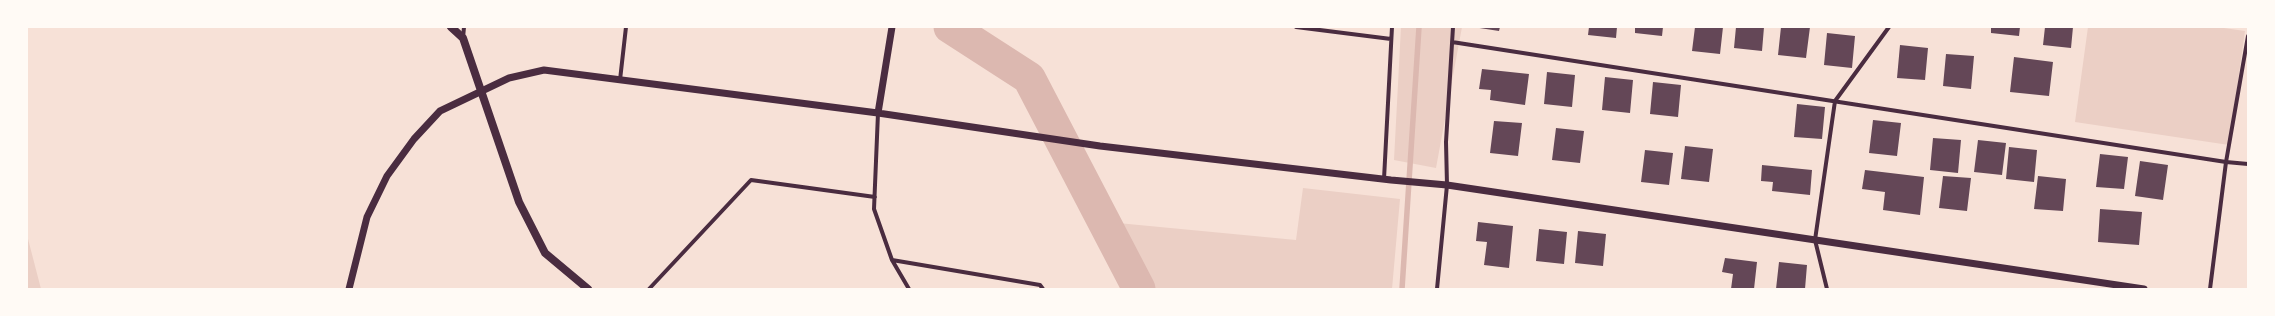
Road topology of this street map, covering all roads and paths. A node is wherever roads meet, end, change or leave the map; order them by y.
1 (452, 27) edge
2 (464, 27) edge
3 (626, 27) edge
4 (892, 27) edge
5 (1296, 27) edge
6 (1392, 27) edge
7 (1453, 27) edge
8 (1889, 27) edge
9 (2248, 36) edge
10 (463, 38) junction
11 (1391, 39) junction
12 (1452, 42) junction
13 (620, 82) junction
14 (481, 90) junction
15 (1835, 101) junction
16 (878, 113) junction
17 (2226, 162) junction
18 (2248, 164) edge
19 (1387, 180) junction
20 (1447, 185) junction
21 (875, 197) junction
22 (1815, 240) junction
23 (892, 260) junction
24 (350, 289) edge
25 (588, 289) edge
26 (649, 289) edge
27 (909, 289) edge
28 (1043, 289) edge
29 (1437, 289) edge
30 (1827, 289) edge
31 (2144, 289) edge
32 (2210, 289) edge

1 - 10 main road
2 - 10 street
3 - 13 street
4 - 16 street
5 - 11 street
6 - 11 street
7 - 12 street
8 - 15 street
9 - 17 street
10 - 14 main road
11 - 19 street
12 - 15 street
12 - 20 street
13 - 14 street
13 - 16 street
14 - 24 street
14 - 25 main road
15 - 17 street
15 - 22 street
16 - 19 street
16 - 21 street
17 - 18 street
17 - 32 street
19 - 20 street
20 - 22 street
20 - 29 street
21 - 23 street
21 - 26 street
22 - 30 street
22 - 31 street
23 - 27 street
23 - 28 street

